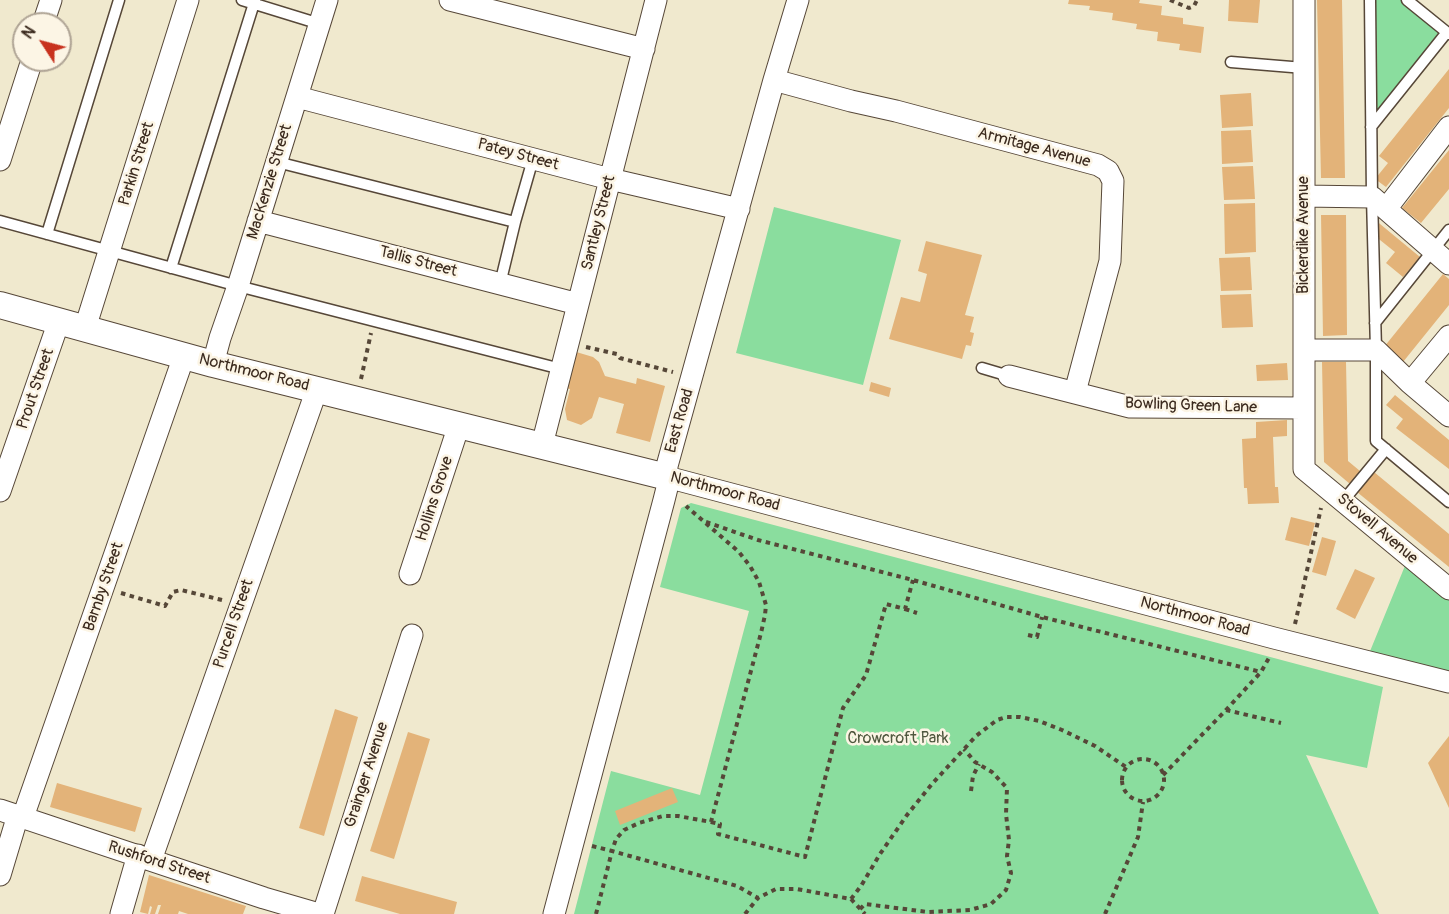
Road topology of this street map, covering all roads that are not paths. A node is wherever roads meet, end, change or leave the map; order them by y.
1 (119, 0) edge
2 (188, 0) edge
3 (242, 0) edge
4 (327, 0) edge
5 (450, 0) edge
6 (657, 0) edge
7 (798, 0) edge
8 (1305, 0) edge
9 (1370, 0) edge
10 (1407, 0) edge
11 (255, 2) edge
12 (320, 24) junction
13 (1448, 33) edge
14 (644, 49) junction
15 (1231, 62) dead end
16 (1304, 68) junction
17 (28, 72) edge
18 (774, 80) junction
19 (297, 97) junction
20 (1371, 127) junction
21 (1449, 127) edge
22 (533, 159) junction
23 (0, 160) edge
24 (276, 162) junction
25 (610, 179) junction
26 (1304, 196) junction
27 (1379, 203) junction
28 (739, 209) junction
29 (0, 221) edge
30 (258, 221) junction
31 (515, 222) junction
32 (1449, 230) edge
33 (48, 234) junction
34 (1433, 250) junction
35 (110, 252) junction
36 (1449, 264) edge
37 (171, 268) junction
38 (500, 284) junction
39 (238, 286) junction
40 (578, 304) junction
41 (0, 305) edge
42 (59, 321) junction
43 (1375, 323) junction
44 (86, 328) junction
45 (1449, 336) edge
46 (1304, 350) junction
47 (1376, 350) junction
48 (184, 356) junction
49 (213, 364) junction
50 (982, 368) dead end
51 (561, 369) junction
52 (1009, 376) joint
53 (1410, 383) junction
54 (317, 389) junction
55 (1075, 392) junction
56 (1304, 408) junction
57 (1449, 416) edge
58 (459, 425) junction
59 (542, 446) junction
60 (1386, 449) junction
61 (1304, 469) joint
62 (667, 477) junction
63 (0, 491) edge
64 (1343, 501) junction
65 (1449, 502) edge
66 (410, 574) dead end
67 (1449, 589) edge
68 (412, 635) dead end
69 (1449, 682) edge
70 (13, 814) edge
71 (144, 858) junction
72 (0, 875) edge
73 (262, 906) edge
74 (121, 914) edge
75 (321, 914) edge
76 (554, 914) edge

1 - 33 lane
2 - 35 street, Parkin Street
3 - 11 lane
4 - 12 street, MacKenzie Street
5 - 14 street
6 - 14 street, Santley Street
7 - 18 street, East Road
8 - 16 street, Bickerdike Avenue
9 - 20 lane
10 - 13 lane
11 - 12 lane
11 - 37 lane
12 - 19 street, MacKenzie Street
13 - 20 lane
14 - 25 street, Santley Street
15 - 16 lane
16 - 26 street, Bickerdike Avenue
17 - 23 street
18 - 28 street, East Road
18 - 55 street, Armitage Avenue
19 - 22 street, Patey Street
19 - 24 street, MacKenzie Street
20 - 27 lane
21 - 27 street
22 - 25 street, Patey Street
22 - 31 lane
24 - 30 street, MacKenzie Street
24 - 31 lane
25 - 28 street, Patey Street
25 - 40 street, Santley Street
26 - 27 street
26 - 46 street, Bickerdike Avenue
27 - 34 street
27 - 43 lane
28 - 62 street, East Road
29 - 33 lane
30 - 38 street, Tallis Street
30 - 39 street, MacKenzie Street
31 - 38 lane
32 - 34 lane
33 - 35 lane
34 - 36 street
34 - 43 lane
35 - 37 lane
35 - 44 street, Parkin Street
37 - 39 lane
38 - 40 street, Tallis Street
39 - 49 street, MacKenzie Street
39 - 51 lane
40 - 51 street, Santley Street
41 - 42 street, Northmoor Road
42 - 44 street, Northmoor Road
42 - 63 street, Prout Street
43 - 47 lane
44 - 48 street, Northmoor Road
45 - 53 street
46 - 47 street
46 - 56 street, Bickerdike Avenue
47 - 53 street
47 - 60 lane
48 - 49 street, Northmoor Road
48 - 70 street, Barnby Street
49 - 54 street, Northmoor Road
50 - 52 lane
51 - 59 street, Santley Street
52 - 55 street, Bowling Green Lane
53 - 57 street
54 - 58 street, Northmoor Road
54 - 71 street, Purcell Street
55 - 56 street, Bowling Green Lane
56 - 61 street, Bickerdike Avenue
58 - 59 street, Northmoor Road
58 - 66 street, Hollins Grove
59 - 62 street, Northmoor Road
60 - 64 lane
60 - 65 lane
61 - 64 street, Stovell Avenue
62 - 69 street, Northmoor Road
62 - 76 street, East Road
64 - 67 street, Stovell Avenue
68 - 75 street, Grainger Avenue
70 - 71 street, Rushford Street
70 - 72 street, Barnby Street
71 - 73 street, Rushford Street
71 - 74 street, Purcell Street
73 - 75 street, Rushford Street

